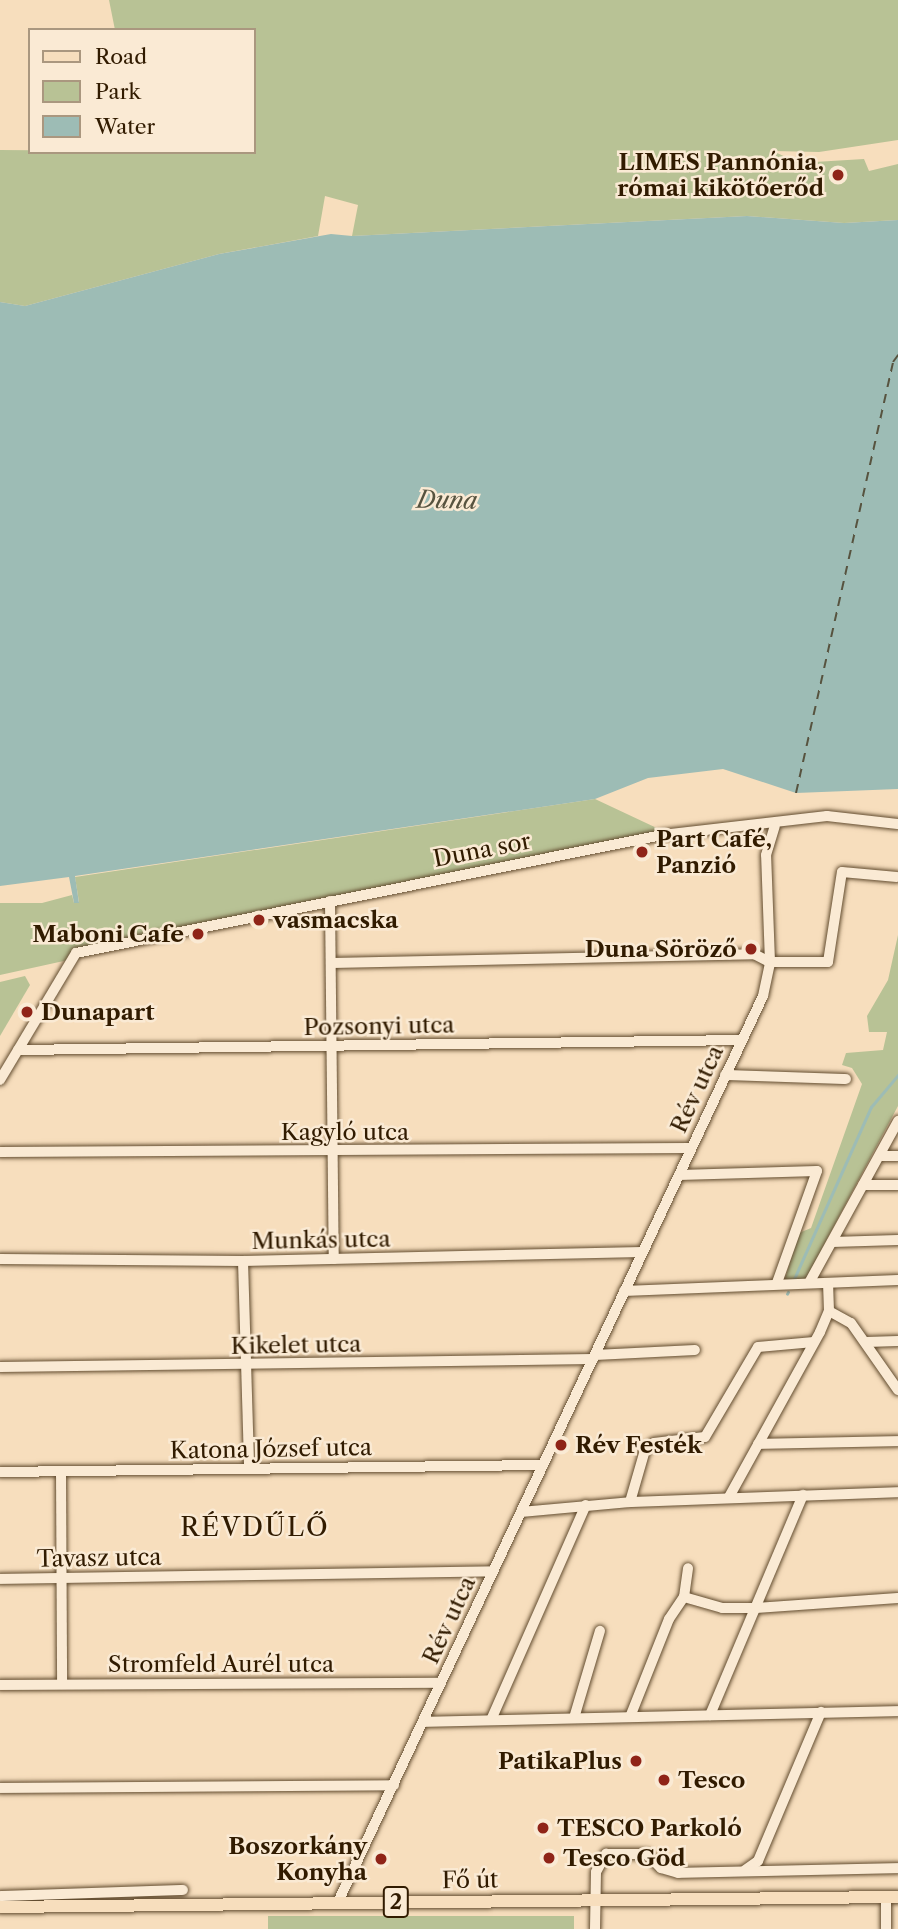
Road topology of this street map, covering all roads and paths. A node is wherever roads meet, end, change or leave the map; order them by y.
1 (898, 824) edge
2 (775, 826) junction
3 (897, 877) edge
4 (330, 901) junction
5 (770, 962) junction
6 (332, 963) junction
7 (742, 1040) junction
8 (335, 1046) junction
9 (18, 1050) junction
10 (725, 1074) junction
11 (846, 1079) dead end
12 (0, 1080) edge
13 (898, 1121) edge
14 (894, 1137) edge
15 (691, 1149) junction
16 (0, 1152) edge
17 (335, 1152) junction
18 (880, 1156) junction
19 (898, 1156) edge
20 (678, 1175) junction
21 (863, 1185) junction
22 (898, 1185) edge
23 (898, 1240) edge
24 (832, 1242) junction
25 (642, 1252) junction
26 (0, 1259) edge
27 (334, 1259) junction
28 (243, 1261) junction
29 (898, 1280) edge
30 (777, 1283) junction
31 (809, 1283) junction
32 (828, 1283) junction
33 (624, 1291) junction
34 (829, 1311) junction
35 (898, 1341) edge
36 (814, 1342) junction
37 (866, 1342) junction
38 (695, 1350) dead end
39 (594, 1357) junction
40 (244, 1365) junction
41 (0, 1367) edge
42 (898, 1390) edge
43 (898, 1441) edge
44 (758, 1444) junction
45 (543, 1465) junction
46 (249, 1468) junction
47 (61, 1471) junction
48 (0, 1472) edge
49 (898, 1492) edge
50 (803, 1494) junction
51 (729, 1497) junction
52 (630, 1502) junction
53 (586, 1505) junction
54 (521, 1512) junction
55 (688, 1568) dead end
56 (493, 1571) junction
57 (63, 1578) junction
58 (0, 1580) edge
59 (684, 1597) junction
60 (898, 1598) edge
61 (756, 1608) junction
62 (600, 1631) dead end
63 (441, 1683) junction
64 (62, 1684) junction
65 (0, 1685) edge
66 (898, 1711) edge
67 (821, 1712) junction
68 (709, 1715) junction
69 (630, 1717) junction
70 (574, 1718) junction
71 (491, 1720) junction
72 (423, 1722) junction
73 (394, 1785) junction
74 (0, 1788) edge
75 (898, 1868) edge
76 (743, 1871) junction
77 (183, 1890) dead end
78 (0, 1896) edge
79 (892, 1897) edge
80 (594, 1899) junction
81 (338, 1902) junction
82 (0, 1907) edge
83 (595, 1929) edge
84 (886, 1929) edge

1 - 2 street, Duna sor
2 - 4 street, Duna sor
2 - 5 street, Rév utca
3 - 5 street
4 - 6 street
4 - 9 street, Duna sor
5 - 6 street
5 - 7 street, Rév utca
6 - 8 street
7 - 8 street, Pozsonyi utca
7 - 10 street, Rév utca
8 - 9 street, Pozsonyi utca
8 - 17 street
9 - 12 street
10 - 11 street
10 - 15 street, Rév utca
13 - 14 street
14 - 18 street
15 - 17 street, Kagyló utca
15 - 20 street, Rév utca
16 - 17 street, Kagyló utca
17 - 27 street
18 - 19 street
18 - 21 street
20 - 25 street, Rév utca
20 - 30 street
21 - 22 street
21 - 24 street
23 - 24 street
24 - 31 street
25 - 27 street, Munkás utca
25 - 33 street, Rév utca
26 - 28 street, Munkás utca
27 - 28 street, Munkás utca
28 - 40 street
29 - 32 street
30 - 31 street
30 - 33 street
31 - 32 street
32 - 34 street
33 - 39 street, Rév utca
34 - 36 street
34 - 37 street
35 - 37 street
36 - 44 street
36 - 52 street
37 - 42 street
38 - 39 street
39 - 40 street, Kikelet utca
39 - 45 street, Rév utca
40 - 41 street, Kikelet utca
40 - 46 street
43 - 44 street
44 - 51 street
45 - 46 street, Katona József utca
45 - 54 street, Rév utca
46 - 47 street, Katona József utca
47 - 48 street, Katona József utca
47 - 57 street
49 - 50 street
50 - 51 street
50 - 61 street
51 - 52 street
52 - 53 street
53 - 54 street
53 - 71 street
54 - 56 street, Rév utca
55 - 59 street
56 - 57 street, Tavasz utca
56 - 63 street, Rév utca
57 - 58 street, Tavasz utca
57 - 64 street
59 - 61 street
59 - 69 street
60 - 61 street
61 - 68 street
62 - 70 street
63 - 64 street, Stromfeld Aurél utca
63 - 72 street, Rév utca
64 - 65 street, Stromfeld Aurél utca
66 - 67 street
67 - 68 street
67 - 76 street
68 - 69 street
69 - 70 street
70 - 71 street
71 - 72 street
72 - 73 street, Rév utca
73 - 74 street
73 - 81 street, Rév utca
75 - 76 street
76 - 80 street
77 - 78 street
79 - 80 main road, Fő út / 2
79 - 84 street
80 - 81 main road, Fő út / 2
80 - 83 street
81 - 82 main road, Fő út / 2

